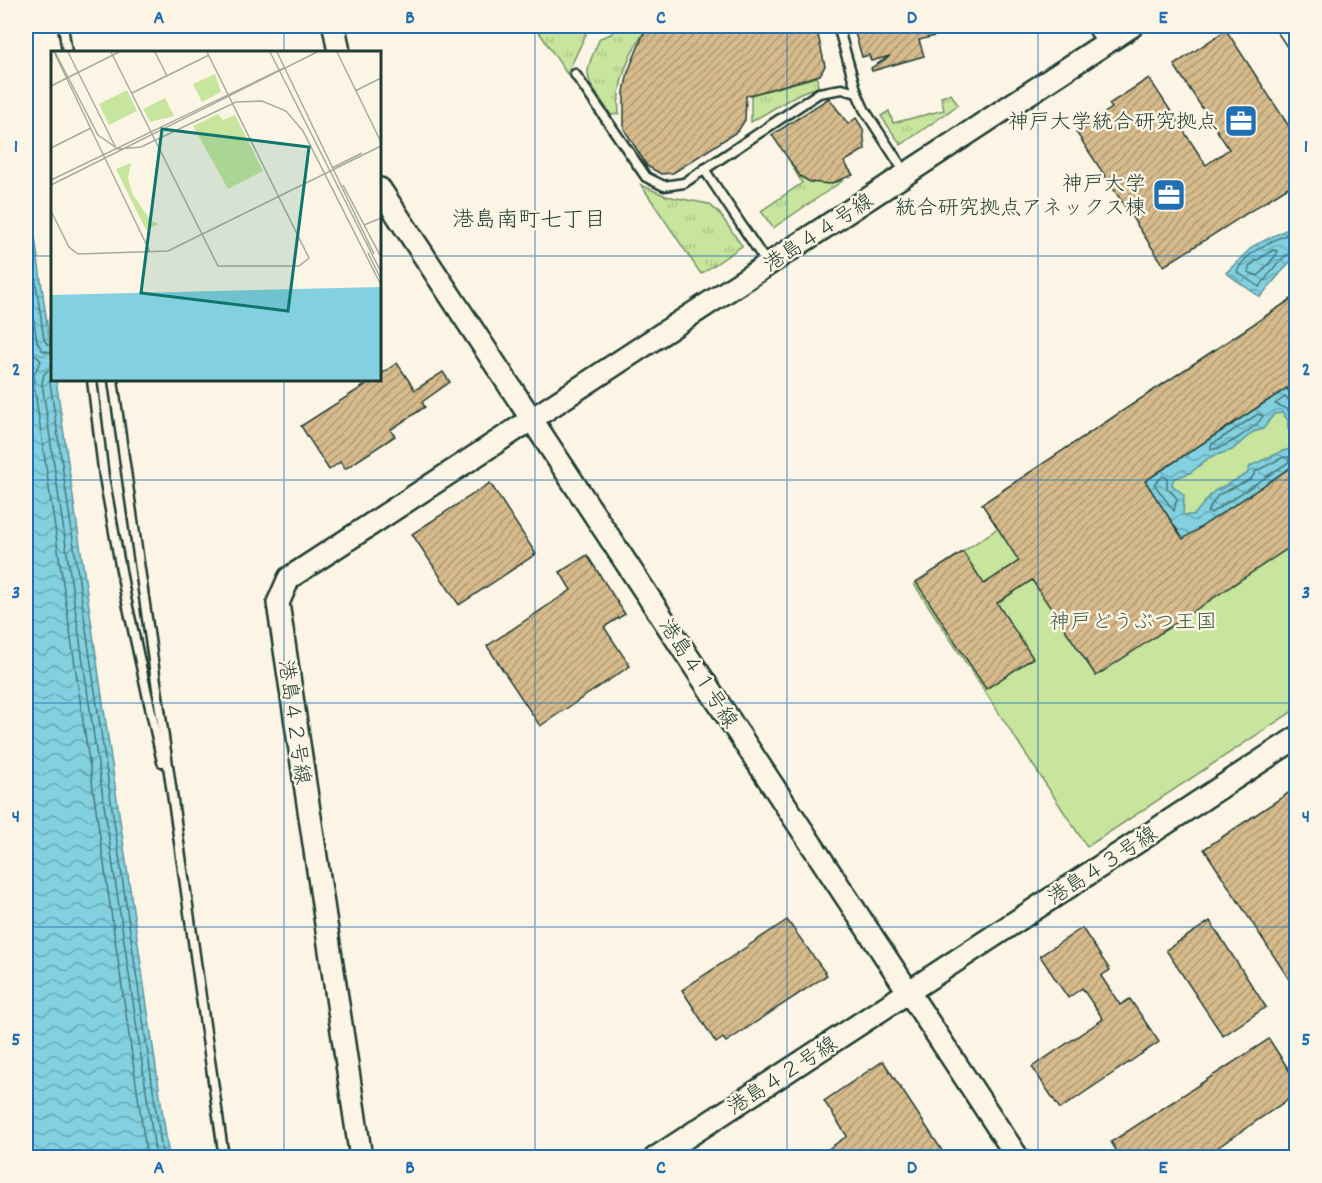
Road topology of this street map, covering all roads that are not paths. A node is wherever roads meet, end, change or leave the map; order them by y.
1 (63, 26) edge
2 (334, 26) edge
3 (838, 26) edge
4 (1091, 26) edge
5 (1132, 26) edge
6 (1103, 45) junction
7 (66, 51) edge
8 (339, 51) edge
9 (575, 74) dead end
10 (856, 93) junction
11 (704, 170) junction
12 (907, 174) junction
13 (381, 190) edge
14 (769, 265) junction
15 (92, 381) edge
16 (113, 381) edge
17 (532, 417) junction
18 (1296, 738) edge
19 (173, 802) junction
20 (908, 993) junction
21 (224, 1158) edge
22 (361, 1158) edge
23 (655, 1158) edge
24 (1018, 1158) edge

1 - 7 lane
2 - 8 street
3 - 10 lane
4 - 6 lane
5 - 6 street, 港島４４号線
6 - 12 street, 港島４４号線
9 - 11 lane
10 - 11 lane
10 - 12 lane
11 - 14 lane
12 - 14 street, 港島４４号線
13 - 17 street, 港島４１号線
14 - 17 street, 港島４４号線
15 - 19 lane
16 - 19 lane
17 - 20 street, 港島４１号線
17 - 22 street, 港島４２号線
18 - 20 street, 港島４３号線
19 - 21 lane
20 - 23 street, 港島４２号線
20 - 24 street, 港島４１号線

